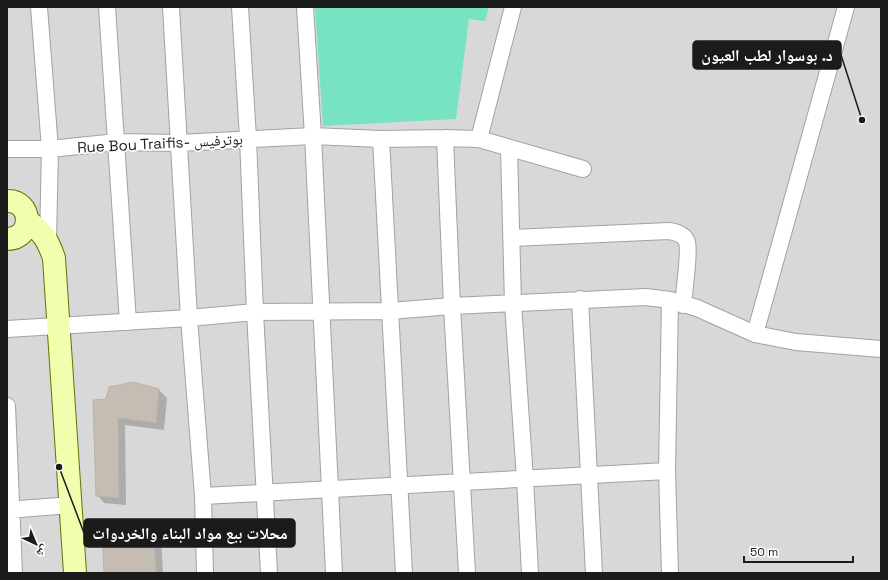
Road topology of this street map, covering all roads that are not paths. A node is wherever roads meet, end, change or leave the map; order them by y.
1 (39, 7) edge
2 (107, 7) edge
3 (171, 7) edge
4 (240, 7) edge
5 (305, 7) edge
6 (513, 7) edge
7 (846, 7) edge
8 (313, 136) junction
9 (248, 138) junction
10 (445, 138) junction
11 (380, 139) junction
12 (479, 139) junction
13 (117, 142) junction
14 (179, 143) junction
15 (509, 148) junction
16 (7, 149) edge
17 (50, 149) junction
18 (583, 169) dead end
19 (14, 203) edge
20 (512, 238) junction
21 (7, 239) edge
22 (48, 241) junction
23 (580, 300) junction
24 (676, 302) junction
25 (513, 304) junction
26 (452, 306) junction
27 (390, 311) junction
28 (255, 312) junction
29 (321, 312) junction
30 (189, 318) junction
31 (128, 322) junction
32 (59, 326) junction
33 (7, 328) edge
34 (755, 334) junction
35 (881, 349) edge
36 (7, 406) edge
37 (667, 471) junction
38 (589, 475) junction
39 (526, 479) junction
40 (463, 483) junction
41 (399, 486) junction
42 (330, 490) junction
43 (265, 493) junction
44 (203, 496) junction
45 (71, 505) junction
46 (9, 510) edge
47 (14, 573) edge
48 (75, 573) edge
49 (205, 573) edge
50 (269, 573) edge
51 (334, 573) edge
52 (404, 573) edge
53 (467, 573) edge
54 (530, 573) edge
55 (594, 573) edge
56 (670, 573) edge

1 - 17 street
2 - 13 street
3 - 14 street
4 - 9 street
5 - 8 street
6 - 12 street
7 - 34 street
8 - 9 street, Rue Bou Traifis- بوترفيس
8 - 11 street, Rue Bou Traifis- بوترفيس
8 - 29 street
9 - 14 street, Rue Bou Traifis- بوترفيس
9 - 28 street
10 - 11 street, Rue Bou Traifis- بوترفيس
10 - 12 street, Rue Bou Traifis- بوترفيس
10 - 26 street
11 - 27 street
12 - 15 street, Rue Bou Traifis- بوترفيس
13 - 14 street, Rue Bou Traifis- بوترفيس
13 - 17 street, Rue Bou Traifis- بوترفيس
13 - 31 street
14 - 30 street
15 - 18 street, Rue Bou Traifis- بوترفيس
15 - 20 street
16 - 17 street, Rue Bou Traifis- بوترفيس
17 - 22 street
19 - 21 street
19 - 22 street
20 - 24 street
20 - 25 street
22 - 32 street
23 - 24 street
23 - 25 street
23 - 38 street
24 - 34 street
24 - 37 street
25 - 26 street
25 - 39 street
26 - 27 street
26 - 40 street
27 - 29 street
27 - 41 street
28 - 29 street
28 - 30 street
28 - 43 street
29 - 42 street
30 - 31 street
30 - 44 street
31 - 32 street
32 - 33 street
32 - 45 street
34 - 35 street
36 - 46 street
37 - 38 street
37 - 56 street
38 - 39 street
38 - 55 street
39 - 40 street
39 - 54 street
40 - 41 street
40 - 53 street
41 - 42 street
41 - 52 street
42 - 43 street
42 - 51 street
43 - 44 street
43 - 50 street
44 - 49 street
45 - 46 street
45 - 48 street
46 - 47 street

